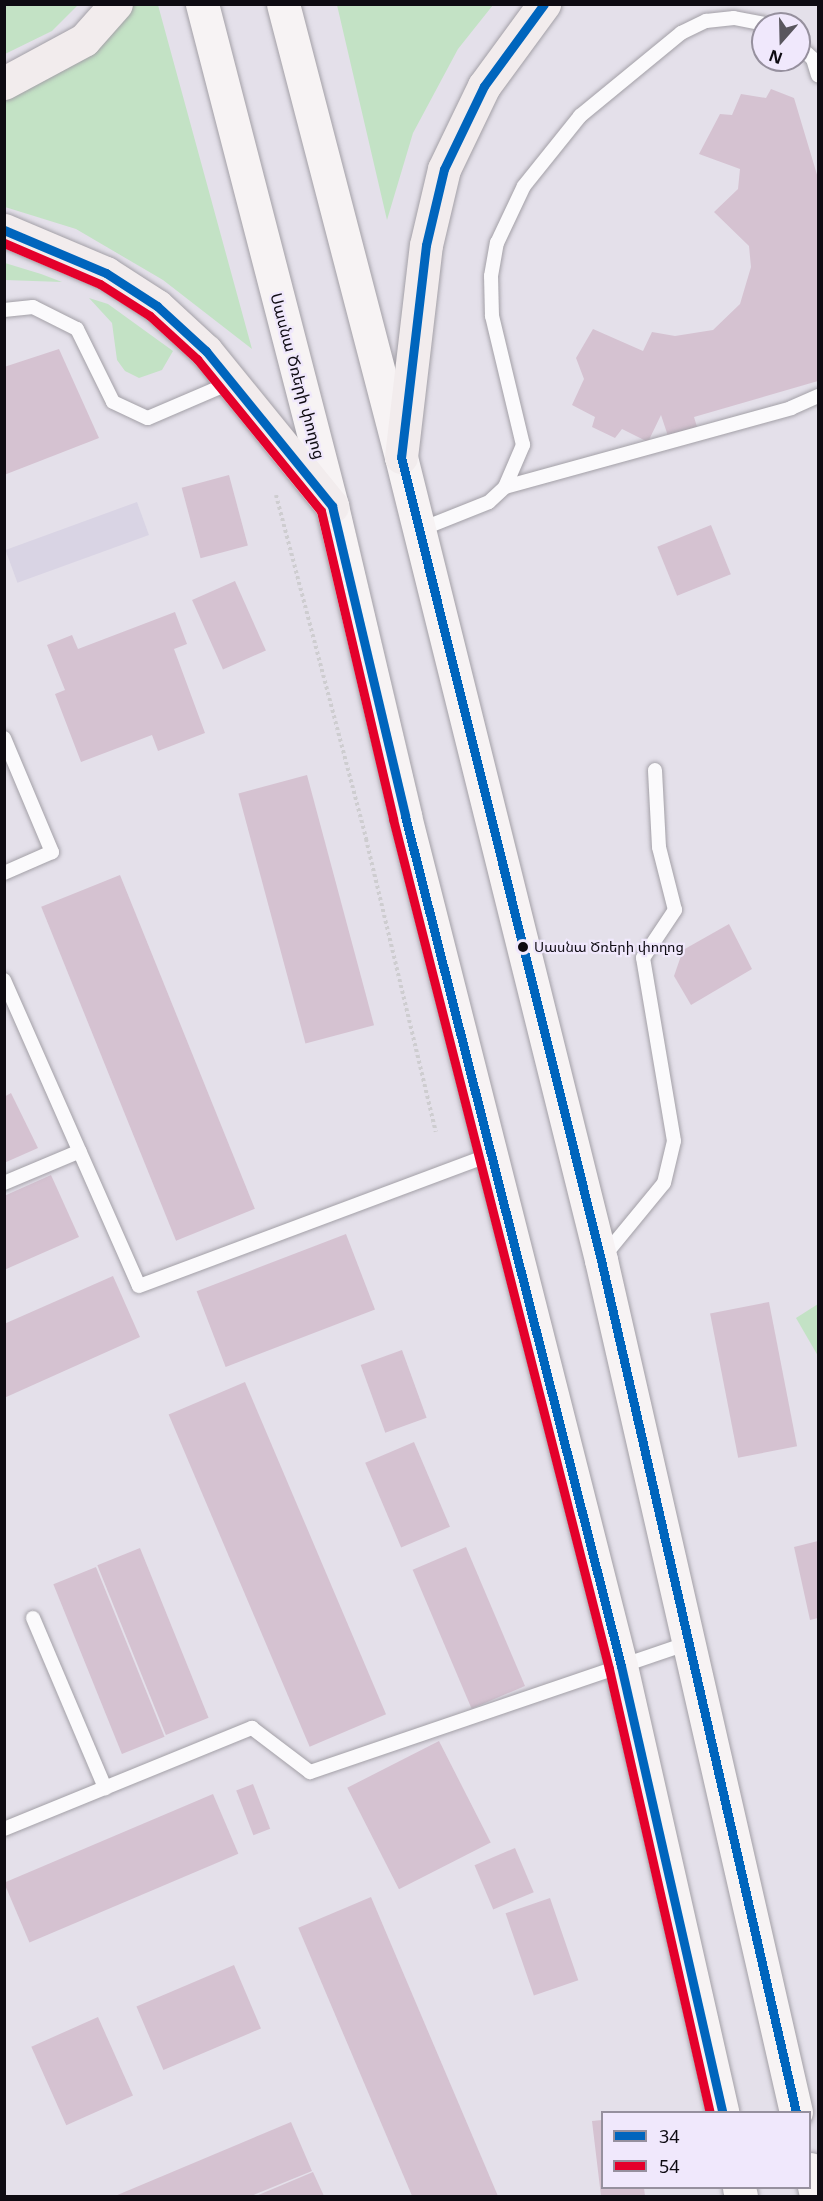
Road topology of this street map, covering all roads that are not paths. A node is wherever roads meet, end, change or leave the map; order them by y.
1 (116, 4) edge
2 (202, 4) edge
3 (283, 4) edge
4 (544, 4) edge
5 (751, 21) edge
6 (811, 57) edge
7 (819, 75) edge
8 (4, 83) edge
9 (4, 230) edge
10 (4, 310) edge
11 (232, 382) junction
12 (819, 396) edge
13 (401, 457) junction
14 (505, 487) junction
15 (332, 506) junction
16 (419, 530) junction
17 (4, 738) edge
18 (655, 770) dead end
19 (4, 873) edge
20 (4, 980) edge
21 (80, 1151) junction
22 (492, 1154) junction
23 (4, 1183) edge
24 (601, 1260) junction
25 (33, 1618) dead end
26 (687, 1644) junction
27 (621, 1666) junction
28 (105, 1788) junction
29 (4, 1829) edge
30 (722, 2111) edge
31 (796, 2111) edge
32 (811, 2174) edge
33 (816, 2196) edge

1 - 8 main road
2 - 15 main road, Սասնա Ծռերի փողոց
3 - 13 main road
4 - 13 main road
5 - 14 lane
6 - 7 lane
9 - 11 main road
10 - 11 lane
11 - 15 main road
12 - 14 lane
13 - 16 main road
14 - 16 lane
15 - 22 main road, Սասնա Ծռերի փողոց
16 - 24 main road
17 - 19 lane
18 - 24 lane
20 - 21 lane
21 - 22 lane
21 - 23 lane
22 - 27 main road, Սասնա Ծռերի փողոց
24 - 26 main road
25 - 28 lane
26 - 27 lane
26 - 31 main road
27 - 28 lane
27 - 30 main road, Սասնա Ծռերի փողոց
28 - 29 lane
32 - 33 main road

